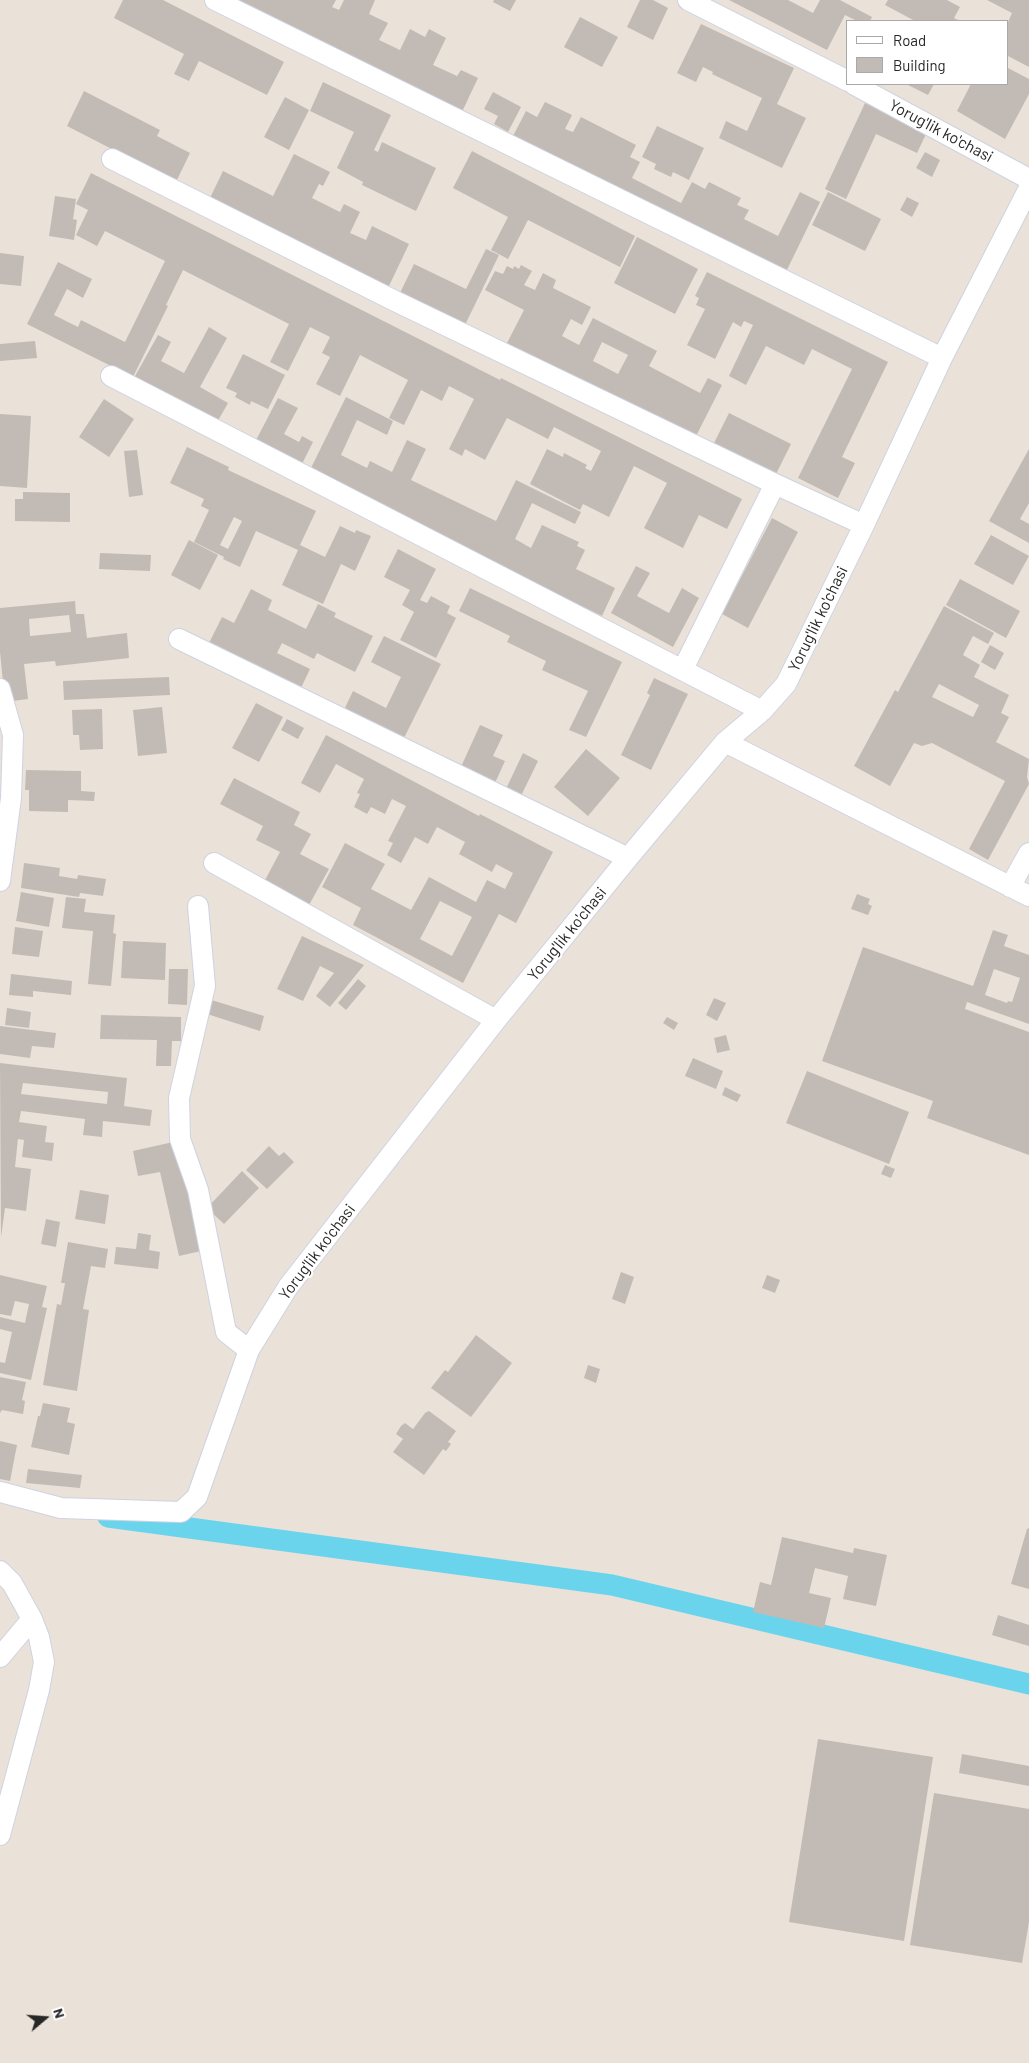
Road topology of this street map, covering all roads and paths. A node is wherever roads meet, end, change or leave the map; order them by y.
1 (688, 0) edge
2 (222, 2) edge
3 (846, 80) edge
4 (855, 85) edge
5 (112, 159) dead end
6 (1029, 179) edge
7 (1029, 188) edge
8 (942, 358) junction
9 (111, 376) dead end
10 (775, 484) junction
11 (864, 525) junction
12 (179, 639) dead end
13 (683, 669) junction
14 (0, 689) edge
15 (762, 710) junction
16 (725, 742) junction
17 (1029, 853) edge
18 (628, 858) junction
19 (214, 863) dead end
20 (0, 881) edge
21 (1010, 888) junction
22 (1029, 896) edge
23 (198, 906) dead end
24 (496, 1020) junction
25 (249, 1350) junction
26 (0, 1492) edge
27 (0, 1571) edge
28 (32, 1619) junction
29 (0, 1656) edge
30 (0, 1835) edge

1 - 3 street
2 - 8 street
4 - 6 street, Yorug'lik ko'chasi
5 - 10 street
7 - 8 street, Yorug'lik ko'chasi
8 - 11 street, Yorug'lik ko'chasi
9 - 13 street
10 - 11 street
10 - 13 street
11 - 15 street, Yorug'lik ko'chasi
12 - 18 street
13 - 15 street
14 - 20 street
15 - 16 street, Yorug'lik ko'chasi
16 - 18 street, Yorug'lik ko'chasi
16 - 21 street
17 - 21 street
18 - 24 street, Yorug'lik ko'chasi
19 - 24 street
21 - 22 street
23 - 25 street
24 - 25 street, Yorug'lik ko'chasi
25 - 26 street, Yorug'lik ko'chasi
27 - 28 street
28 - 29 street
28 - 30 street

